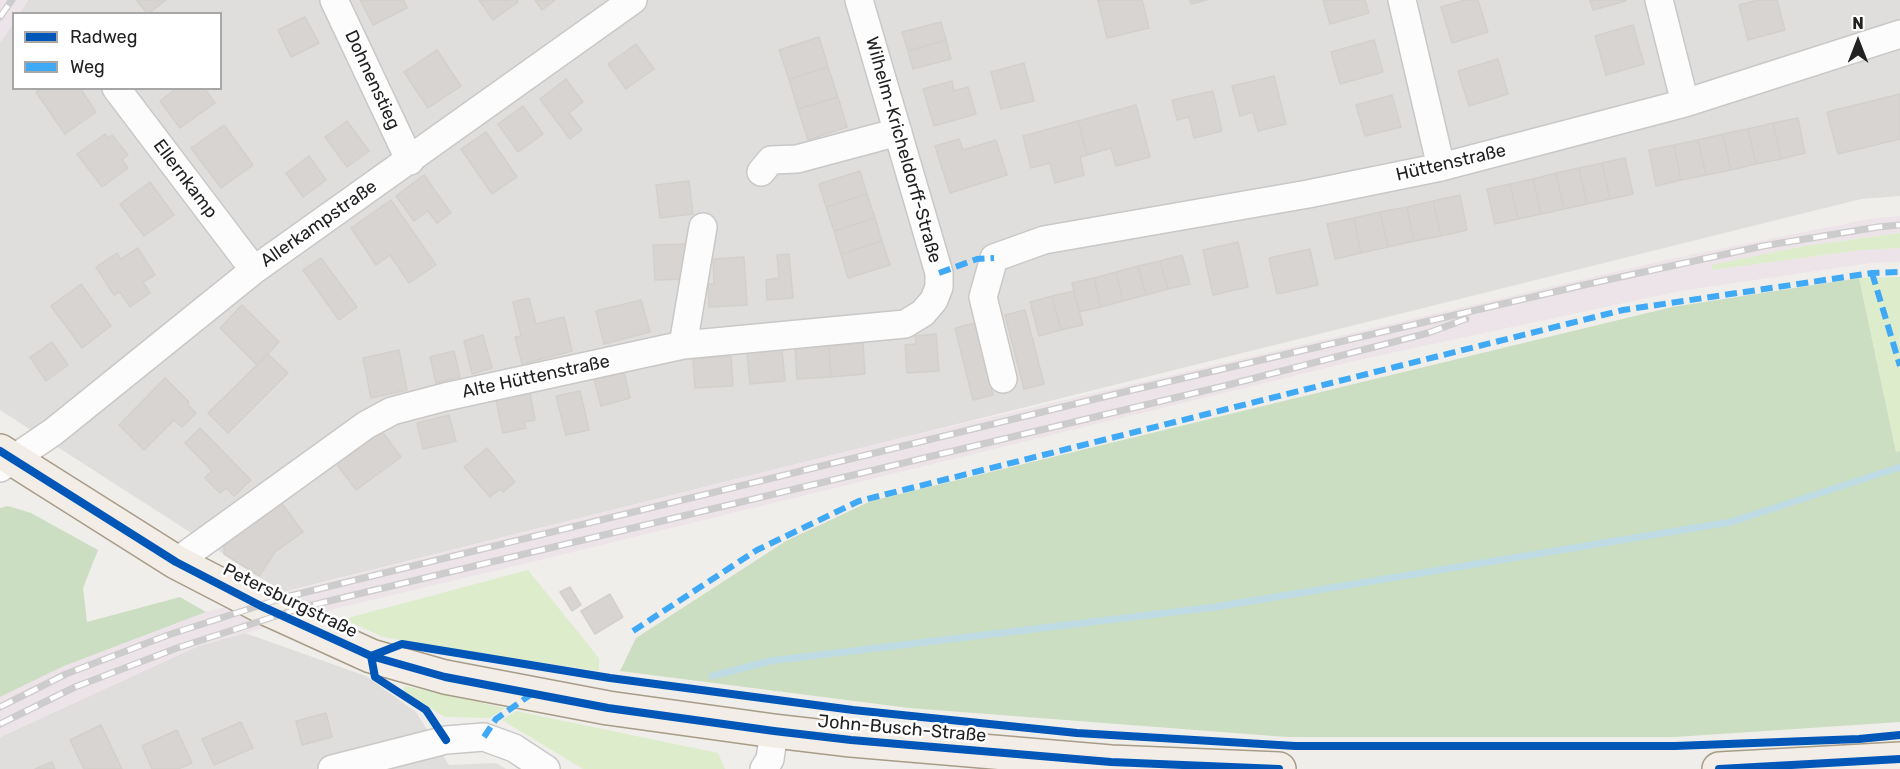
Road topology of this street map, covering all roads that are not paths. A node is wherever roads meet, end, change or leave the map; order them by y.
1 (334, 0) edge
2 (633, 0) edge
3 (859, 0) edge
4 (1402, 0) edge
5 (1659, 0) edge
6 (1900, 34) edge
7 (118, 90) edge
8 (1684, 102) junction
9 (898, 132) junction
10 (410, 161) junction
11 (1441, 167) junction
12 (761, 172) dead end
13 (703, 227) dead end
14 (254, 270) junction
15 (934, 300) joint
16 (682, 345) junction
17 (1003, 379) dead end
18 (4, 460) edge
19 (176, 561) junction
20 (774, 731) junction
21 (1900, 759) edge
22 (332, 769) edge
23 (546, 769) edge
24 (764, 769) edge
25 (1279, 769) edge
26 (1719, 769) edge

1 - 10 street, Dohnenstieg
2 - 10 street, Allerkampstraße
3 - 9 street, Wilhelm-Kricheldorff-Straße
4 - 11 street
5 - 8 street
6 - 8 street, Hüttenstraße
7 - 14 street, Ellernkamp
8 - 11 street, Hüttenstraße
9 - 12 street
9 - 15 street, Wilhelm-Kricheldorff-Straße
10 - 14 street, Allerkampstraße
11 - 17 street, Hüttenstraße
13 - 16 street
14 - 18 street, Allerkampstraße
15 - 16 street, Alte Hüttenstraße
16 - 19 street, Alte Hüttenstraße
18 - 19 main road, Petersburgstraße
19 - 20 main road, Petersburgstraße
20 - 24 street
20 - 25 main road, John-Busch-Straße
21 - 26 main road
22 - 23 street

